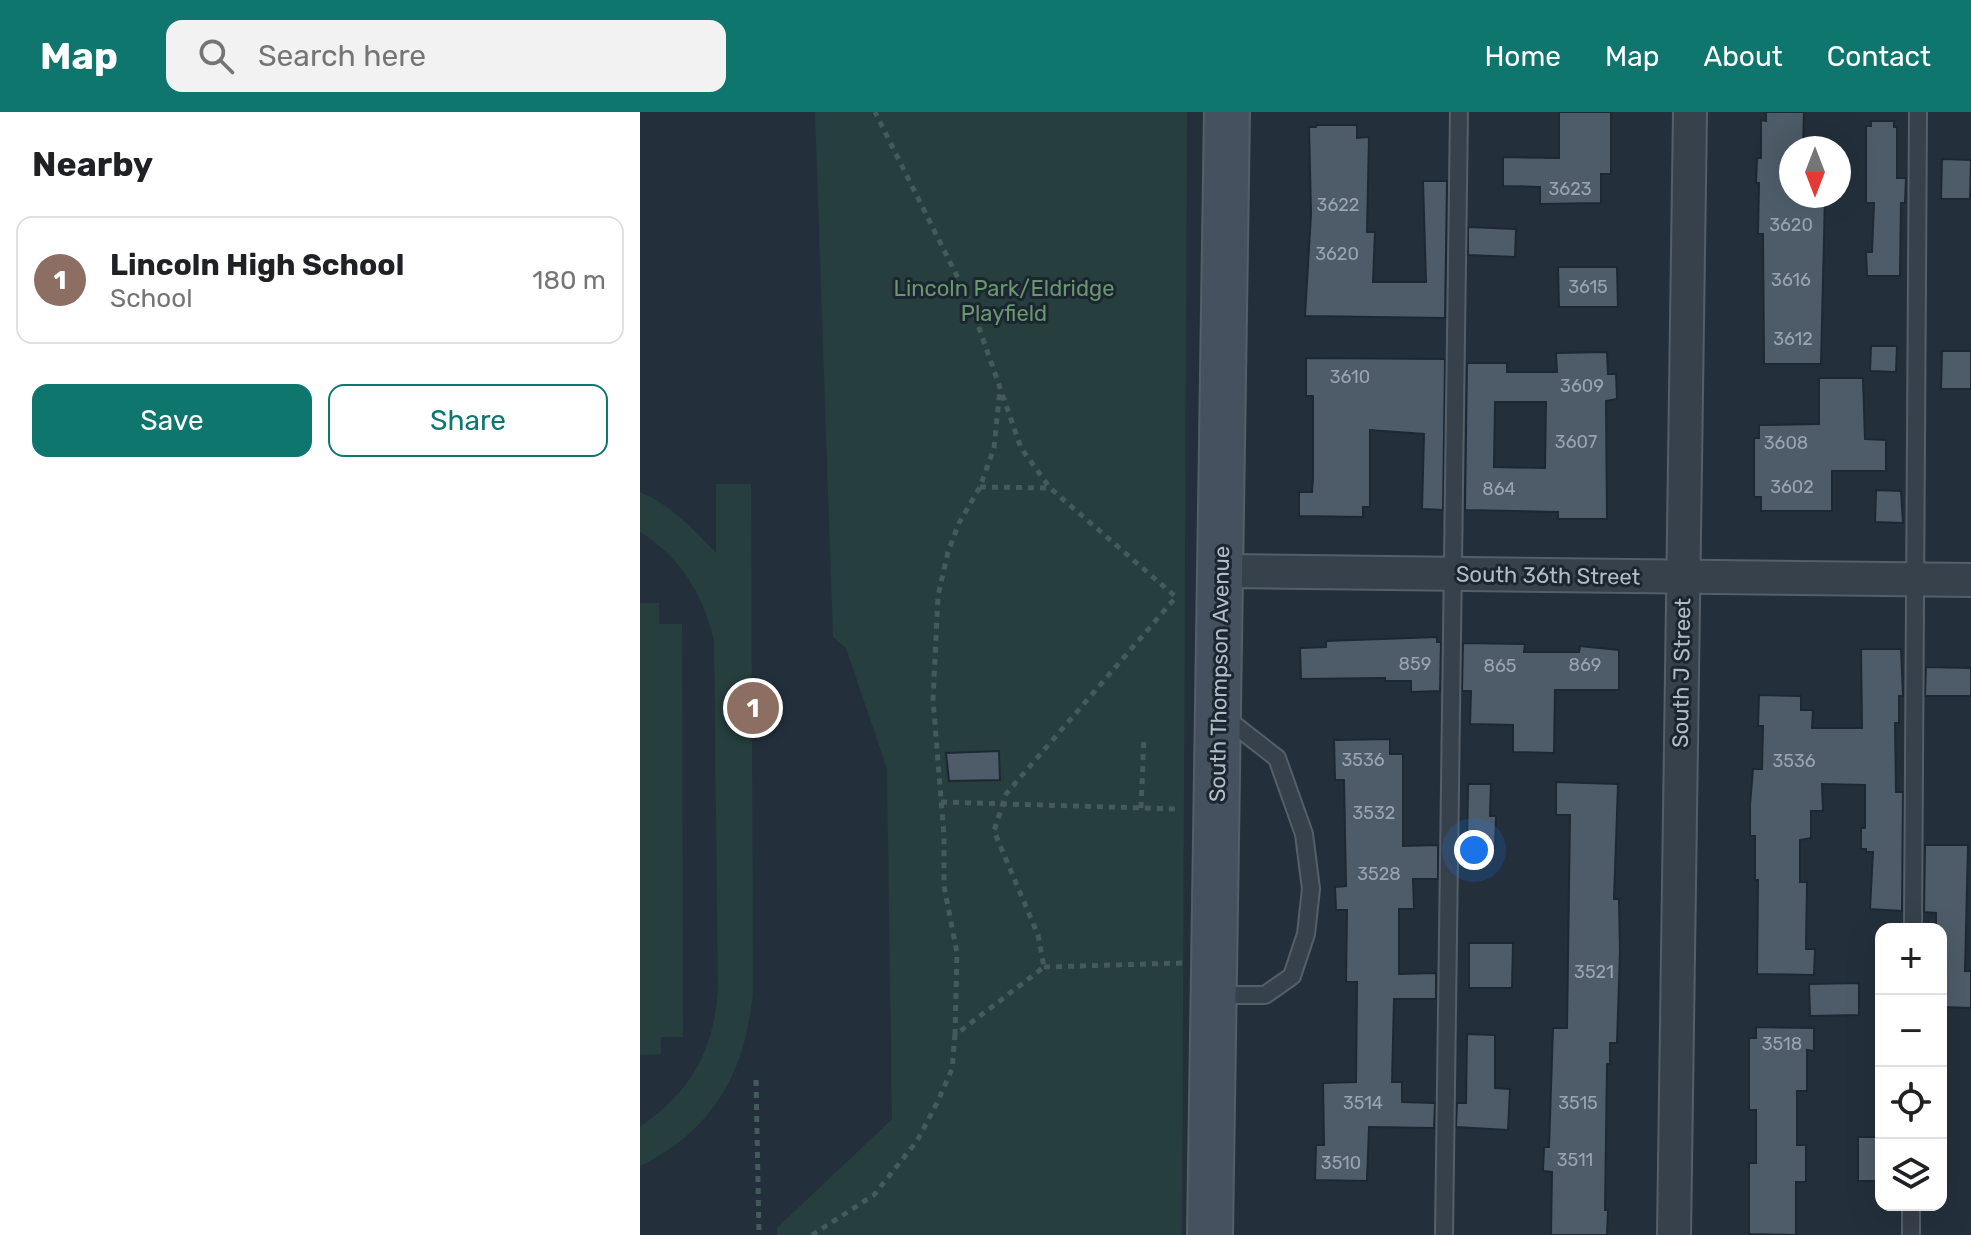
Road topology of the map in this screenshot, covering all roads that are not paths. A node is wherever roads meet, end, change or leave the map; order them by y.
1 (1227, 112) edge
2 (1459, 112) edge
3 (1690, 112) edge
4 (1918, 112) edge
5 (1221, 571) junction
6 (1451, 573) junction
7 (1683, 577) junction
8 (1916, 579) junction
9 (1971, 580) edge
10 (1218, 712) junction
11 (1913, 923) edge
12 (1214, 995) junction
13 (1911, 1211) edge
14 (1210, 1235) edge
15 (1444, 1235) edge
16 (1674, 1235) edge
17 (1911, 1235) edge

1 - 5 main road, South Thompson Avenue
2 - 6 lane
3 - 7 street, South J Street
4 - 8 lane
5 - 6 street, South 36th Street
5 - 10 main road, South Thompson Avenue
6 - 7 street, South 36th Street
6 - 15 lane
7 - 8 street, South 36th Street
7 - 16 street, South J Street
8 - 9 street, South 36th Street
8 - 11 lane
10 - 12 main road, South Thompson Avenue
10 - 12 lane
12 - 14 main road, South Thompson Avenue
13 - 17 lane

